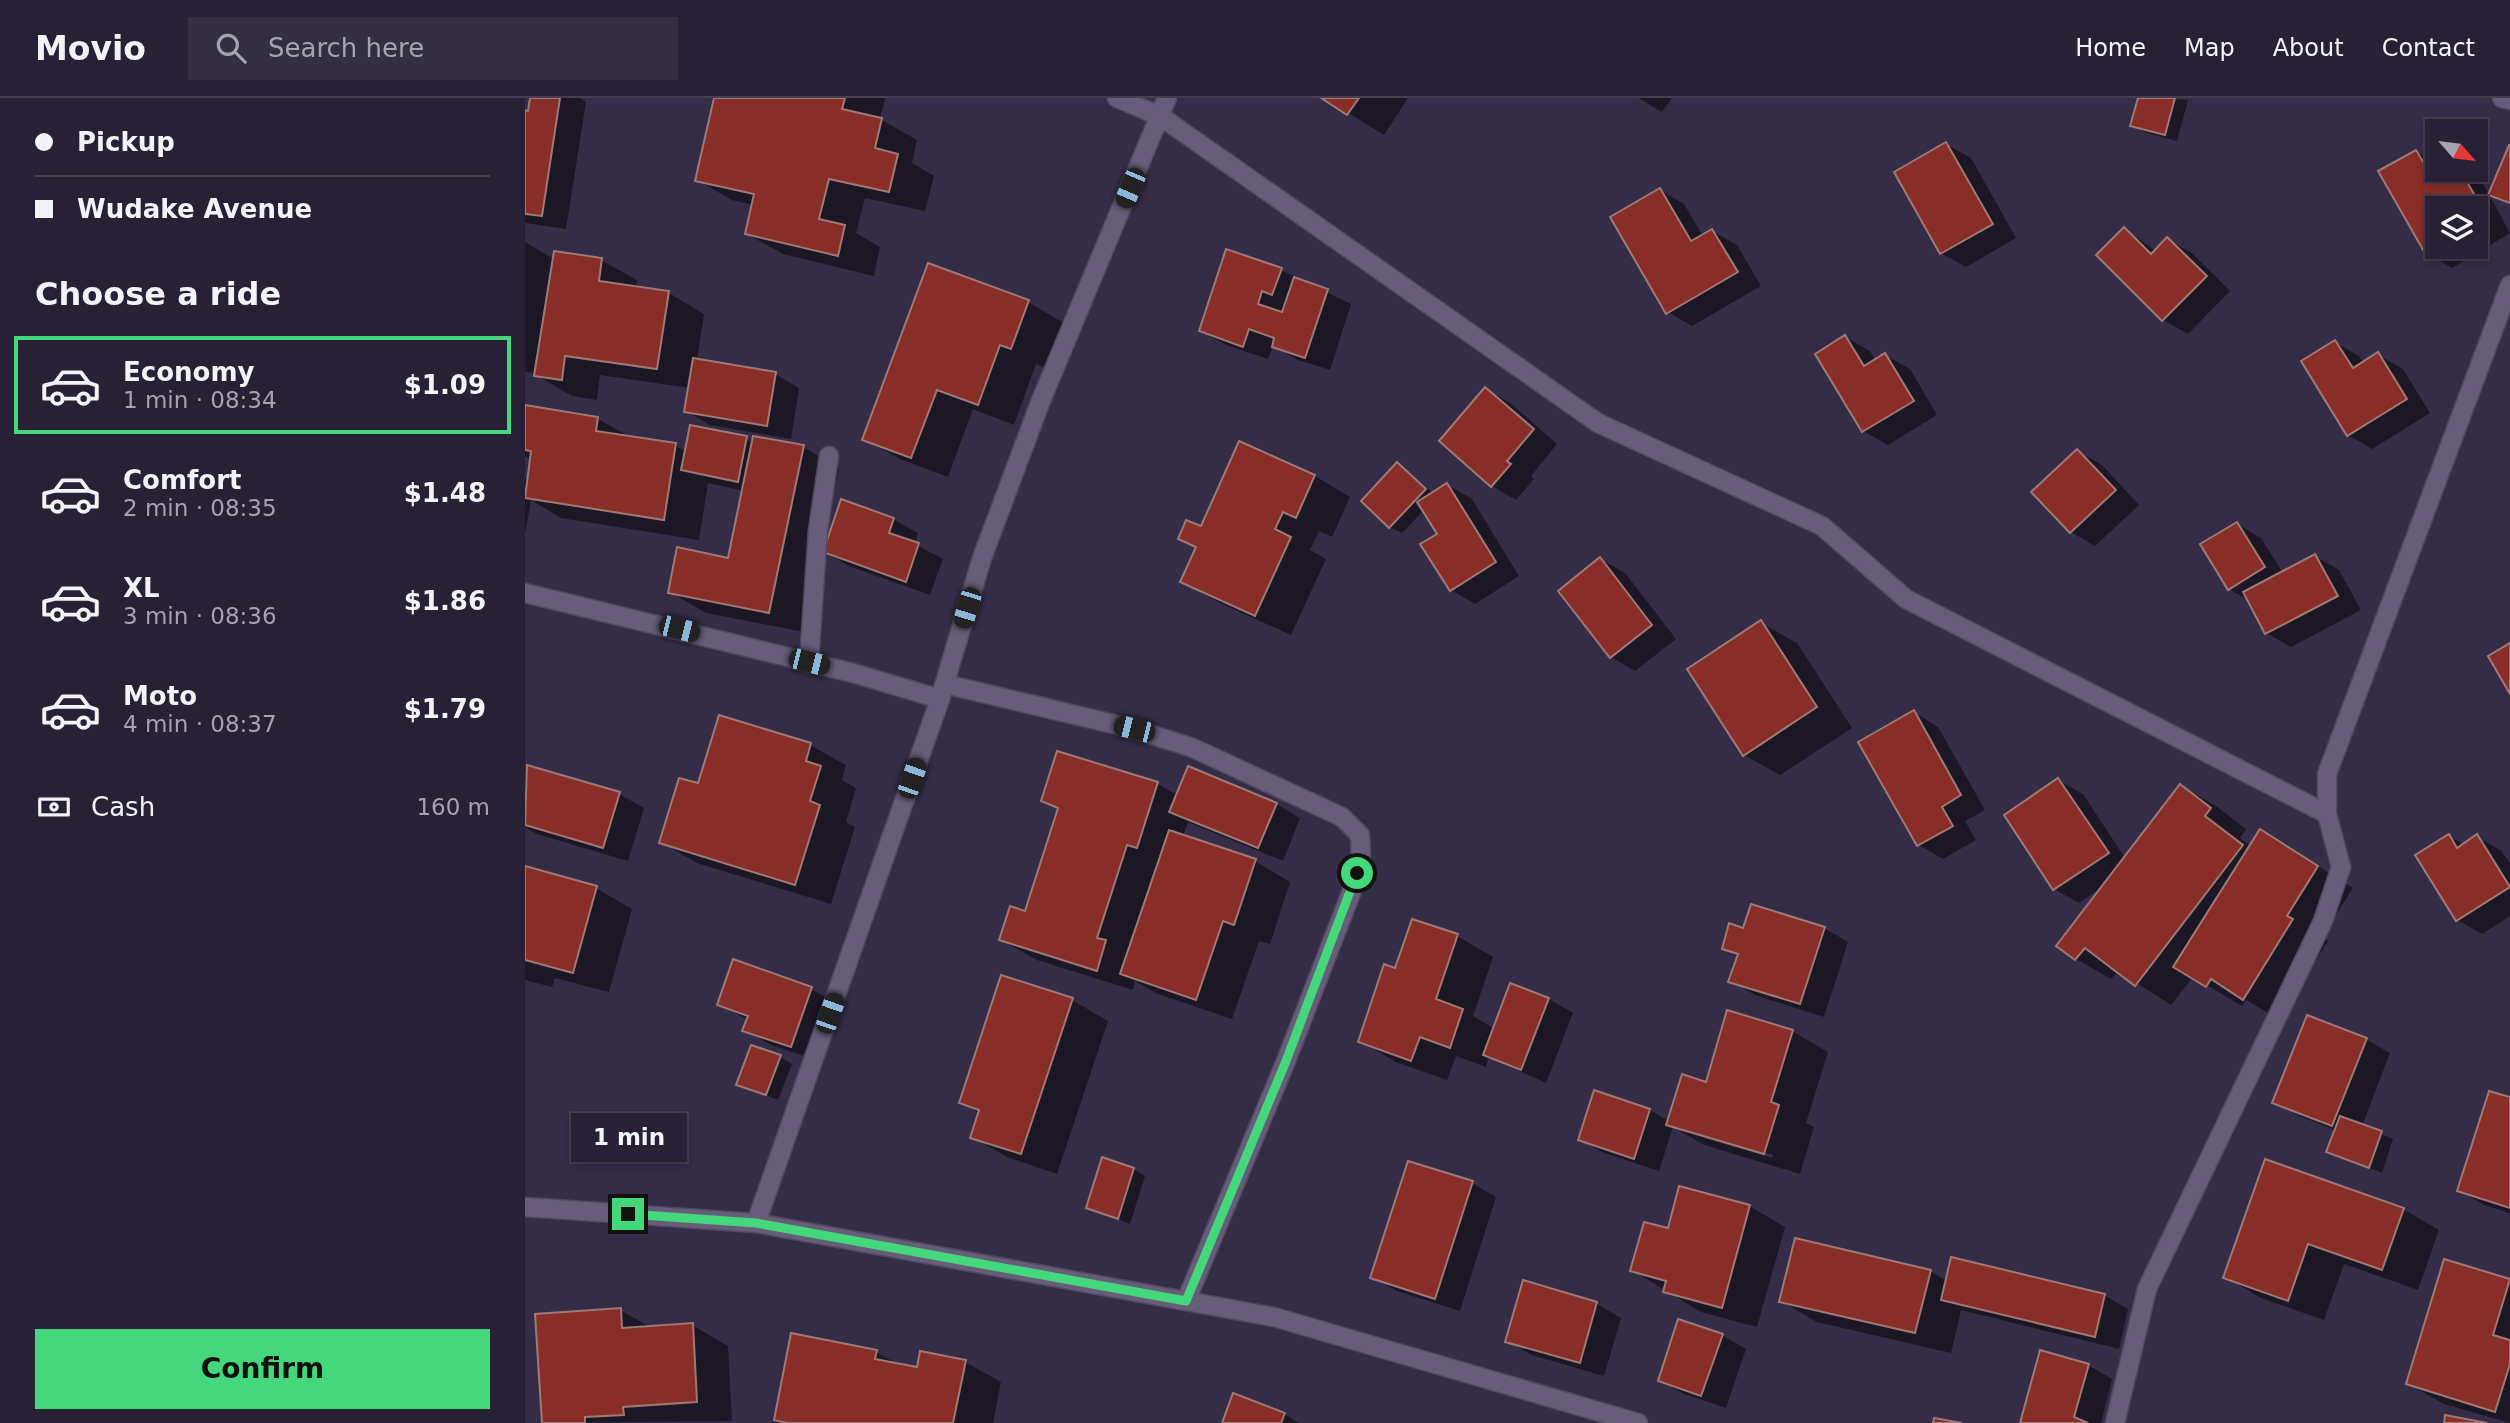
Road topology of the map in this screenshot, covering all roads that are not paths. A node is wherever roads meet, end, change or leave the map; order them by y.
1 (1117, 98) edge
2 (1167, 98) edge
3 (2502, 98) edge
4 (2510, 100) edge
5 (1160, 116) junction
6 (2510, 285) edge
7 (829, 456) dead end
8 (525, 593) edge
9 (809, 662) junction
10 (942, 692) junction
11 (2327, 814) junction
12 (525, 1207) edge
13 (756, 1223) junction
14 (1186, 1301) junction
15 (1638, 1423) edge
16 (2115, 1423) edge

1 - 5 street
2 - 5 street
3 - 4 street
5 - 10 street
5 - 11 street
6 - 11 street
7 - 9 street
8 - 9 street
9 - 10 street
10 - 13 street
10 - 14 street
11 - 16 street
12 - 13 street
13 - 14 street
14 - 15 street

